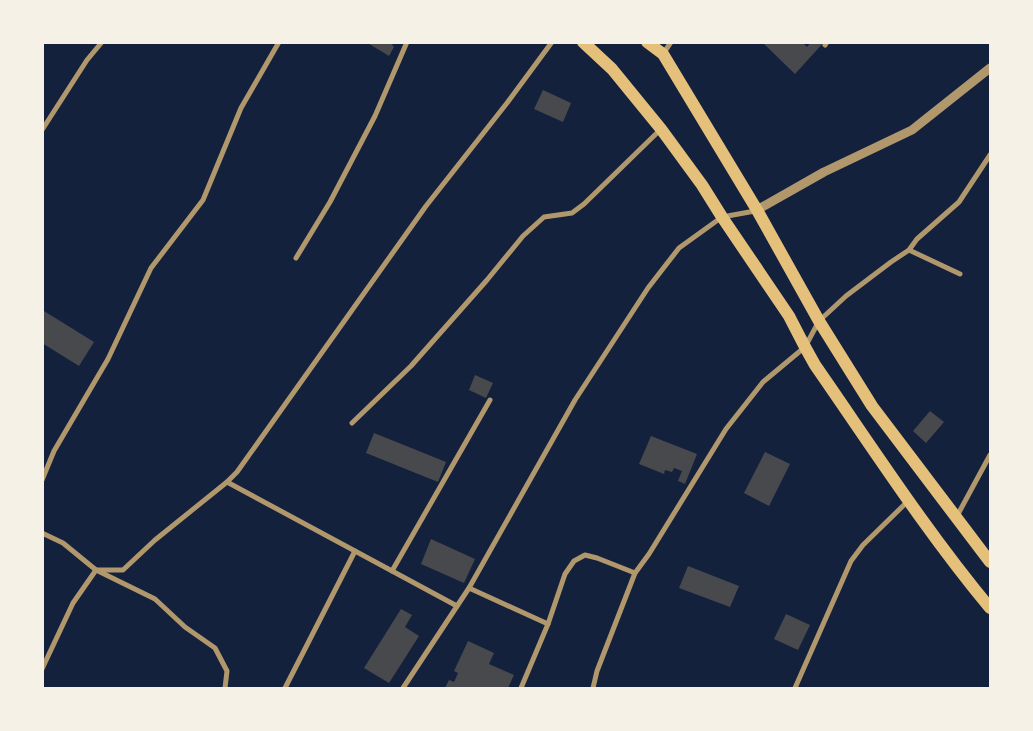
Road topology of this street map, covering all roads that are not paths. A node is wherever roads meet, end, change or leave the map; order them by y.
1 (102, 42) edge
2 (279, 42) edge
3 (407, 42) edge
4 (552, 42) edge
5 (583, 42) edge
6 (647, 42) edge
7 (670, 42) edge
8 (663, 54) junction
9 (990, 68) edge
10 (661, 129) junction
11 (42, 130) edge
12 (990, 155) edge
13 (757, 210) junction
14 (722, 217) junction
15 (909, 250) junction
16 (296, 258) dead end
17 (960, 274) dead end
18 (819, 321) junction
19 (805, 347) junction
20 (490, 400) dead end
21 (352, 423) dead end
22 (990, 455) edge
23 (42, 480) edge
24 (228, 482) junction
25 (908, 501) junction
26 (956, 516) junction
27 (42, 533) edge
28 (355, 551) junction
29 (990, 562) edge
30 (96, 570) junction
31 (392, 571) junction
32 (635, 573) junction
33 (469, 588) junction
34 (457, 606) junction
35 (990, 608) edge
36 (548, 624) junction
37 (42, 669) edge
38 (225, 688) edge
39 (285, 688) edge
40 (403, 688) edge
41 (521, 688) edge
42 (593, 688) edge
43 (795, 688) edge

1 - 11 street
2 - 23 street
3 - 16 street
4 - 24 street
5 - 10 main road
6 - 8 main road
7 - 8 street
8 - 13 main road
9 - 13 street
10 - 14 main road
10 - 21 street
12 - 15 street
13 - 14 street
13 - 18 main road
14 - 19 main road
14 - 33 street
15 - 17 street
15 - 18 street
18 - 19 street
18 - 26 main road
19 - 25 main road
19 - 32 street
20 - 31 street
22 - 26 street
24 - 28 street
24 - 30 street
25 - 35 main road
25 - 43 street
26 - 29 main road
27 - 30 street
28 - 31 street
28 - 39 street
30 - 37 street
30 - 38 street
31 - 34 street
32 - 36 street
32 - 42 street
33 - 34 street
33 - 36 street
34 - 40 street
36 - 41 street

